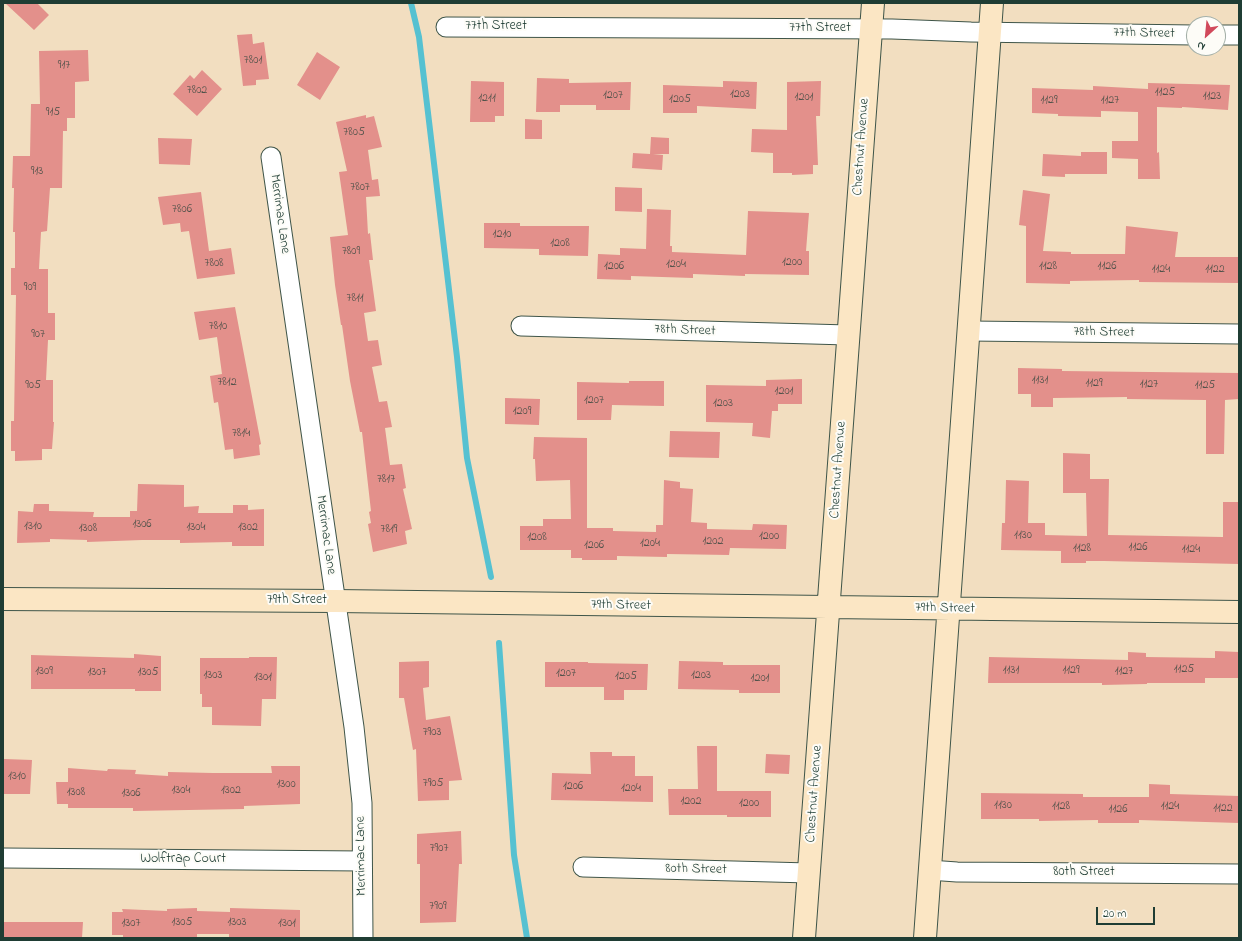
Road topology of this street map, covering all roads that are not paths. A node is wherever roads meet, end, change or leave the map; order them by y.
1 (873, 3) edge
2 (992, 3) edge
3 (446, 27) dead end
4 (871, 29) junction
5 (990, 32) junction
6 (1186, 35) edge
7 (1226, 35) edge
8 (1239, 35) edge
9 (271, 157) dead end
10 (521, 326) dead end
11 (969, 331) junction
12 (1239, 334) edge
13 (848, 335) junction
14 (3, 599) edge
15 (335, 601) junction
16 (828, 608) junction
17 (948, 609) junction
18 (1239, 612) edge
19 (3, 858) edge
20 (362, 861) junction
21 (583, 867) dead end
22 (929, 870) junction
23 (809, 873) junction
24 (1239, 874) edge
25 (363, 938) edge
26 (804, 938) edge
27 (925, 938) edge

1 - 4 street, Chestnut Avenue
2 - 5 street
3 - 4 street, 77th Street
4 - 5 street, 77th Street
4 - 13 street, Chestnut Avenue
5 - 6 street, 77th Street
5 - 11 street
7 - 8 street
9 - 15 street, Merrimac Lane
10 - 13 street, 78th Street
11 - 12 street, 78th Street
11 - 17 street
13 - 16 street, Chestnut Avenue
14 - 15 street, 79th Street
15 - 16 street, 79th Street
15 - 20 street, Merrimac Lane
16 - 17 street, 79th Street
16 - 23 street, Chestnut Avenue
17 - 18 street, 79th Street
17 - 22 street
19 - 20 street, Wolftrap Court
20 - 25 street, Merrimac Lane
21 - 23 street, 80th Street
22 - 24 street, 80th Street
22 - 27 street
23 - 26 street, Chestnut Avenue

